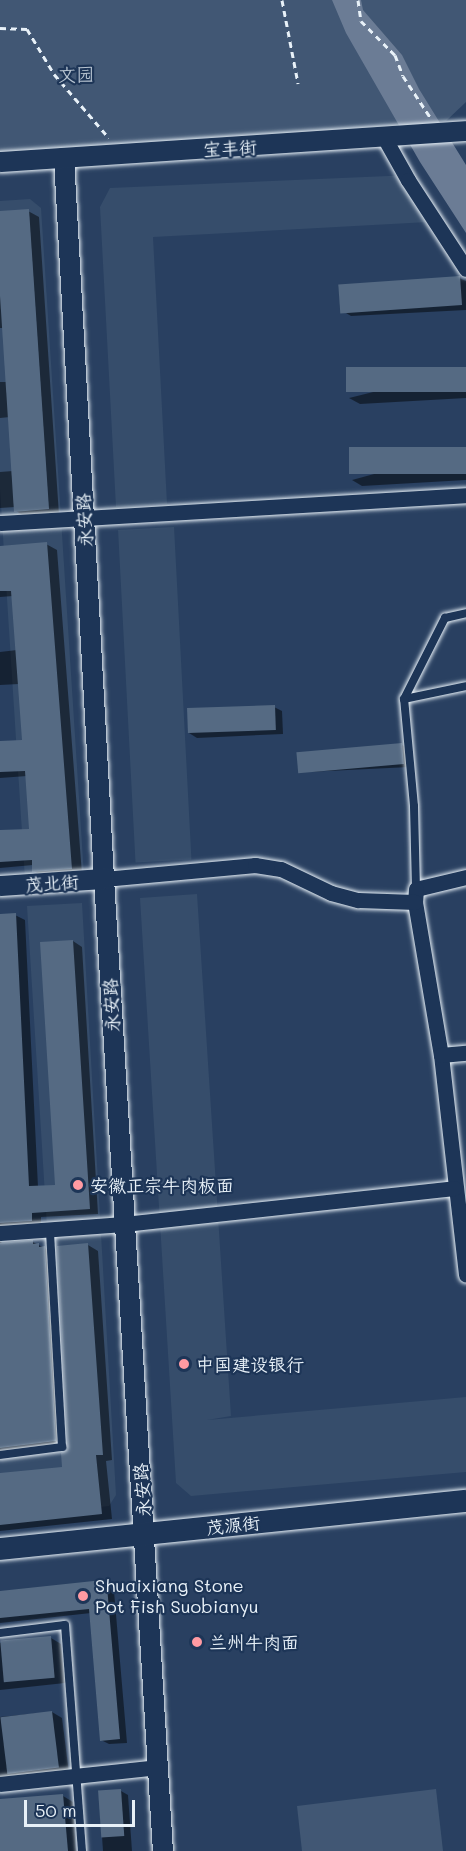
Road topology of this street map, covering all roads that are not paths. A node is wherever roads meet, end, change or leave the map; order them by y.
1 (460, 131) edge
2 (386, 139) junction
3 (64, 158) junction
4 (0, 162) edge
5 (466, 270) edge
6 (466, 495) edge
7 (84, 517) junction
8 (0, 523) edge
9 (466, 613) edge
10 (466, 686) edge
11 (404, 699) junction
12 (466, 877) edge
13 (104, 879) junction
14 (0, 886) edge
15 (415, 895) junction
16 (466, 1053) edge
17 (441, 1055) junction
18 (454, 1188) junction
19 (124, 1224) junction
20 (50, 1229) junction
21 (0, 1233) edge
22 (466, 1275) edge
23 (0, 1455) edge
24 (466, 1501) edge
25 (144, 1534) junction
26 (0, 1549) edge
27 (0, 1633) edge
28 (158, 1767) junction
29 (78, 1776) junction
30 (0, 1784) edge
31 (82, 1851) edge
32 (163, 1851) edge

1 - 2 street, 宝丰街
2 - 3 street, 宝丰街
2 - 5 street
3 - 4 street, 宝丰街
3 - 7 street, 永安路
6 - 7 street
7 - 8 street
7 - 13 street, 永安路
9 - 11 lane
10 - 11 lane
11 - 15 lane
12 - 15 street
13 - 14 street, 茂北街
13 - 15 street
13 - 19 street, 永安路
15 - 17 street
16 - 17 street
17 - 18 street
18 - 19 street
18 - 22 street
19 - 20 street
19 - 25 street, 永安路
20 - 21 street
20 - 23 lane
24 - 25 main road, 茂源街
25 - 26 main road, 茂源街
25 - 28 street, 永安路
27 - 29 lane
28 - 29 street
28 - 32 street, 永安路
29 - 30 street
29 - 31 lane

